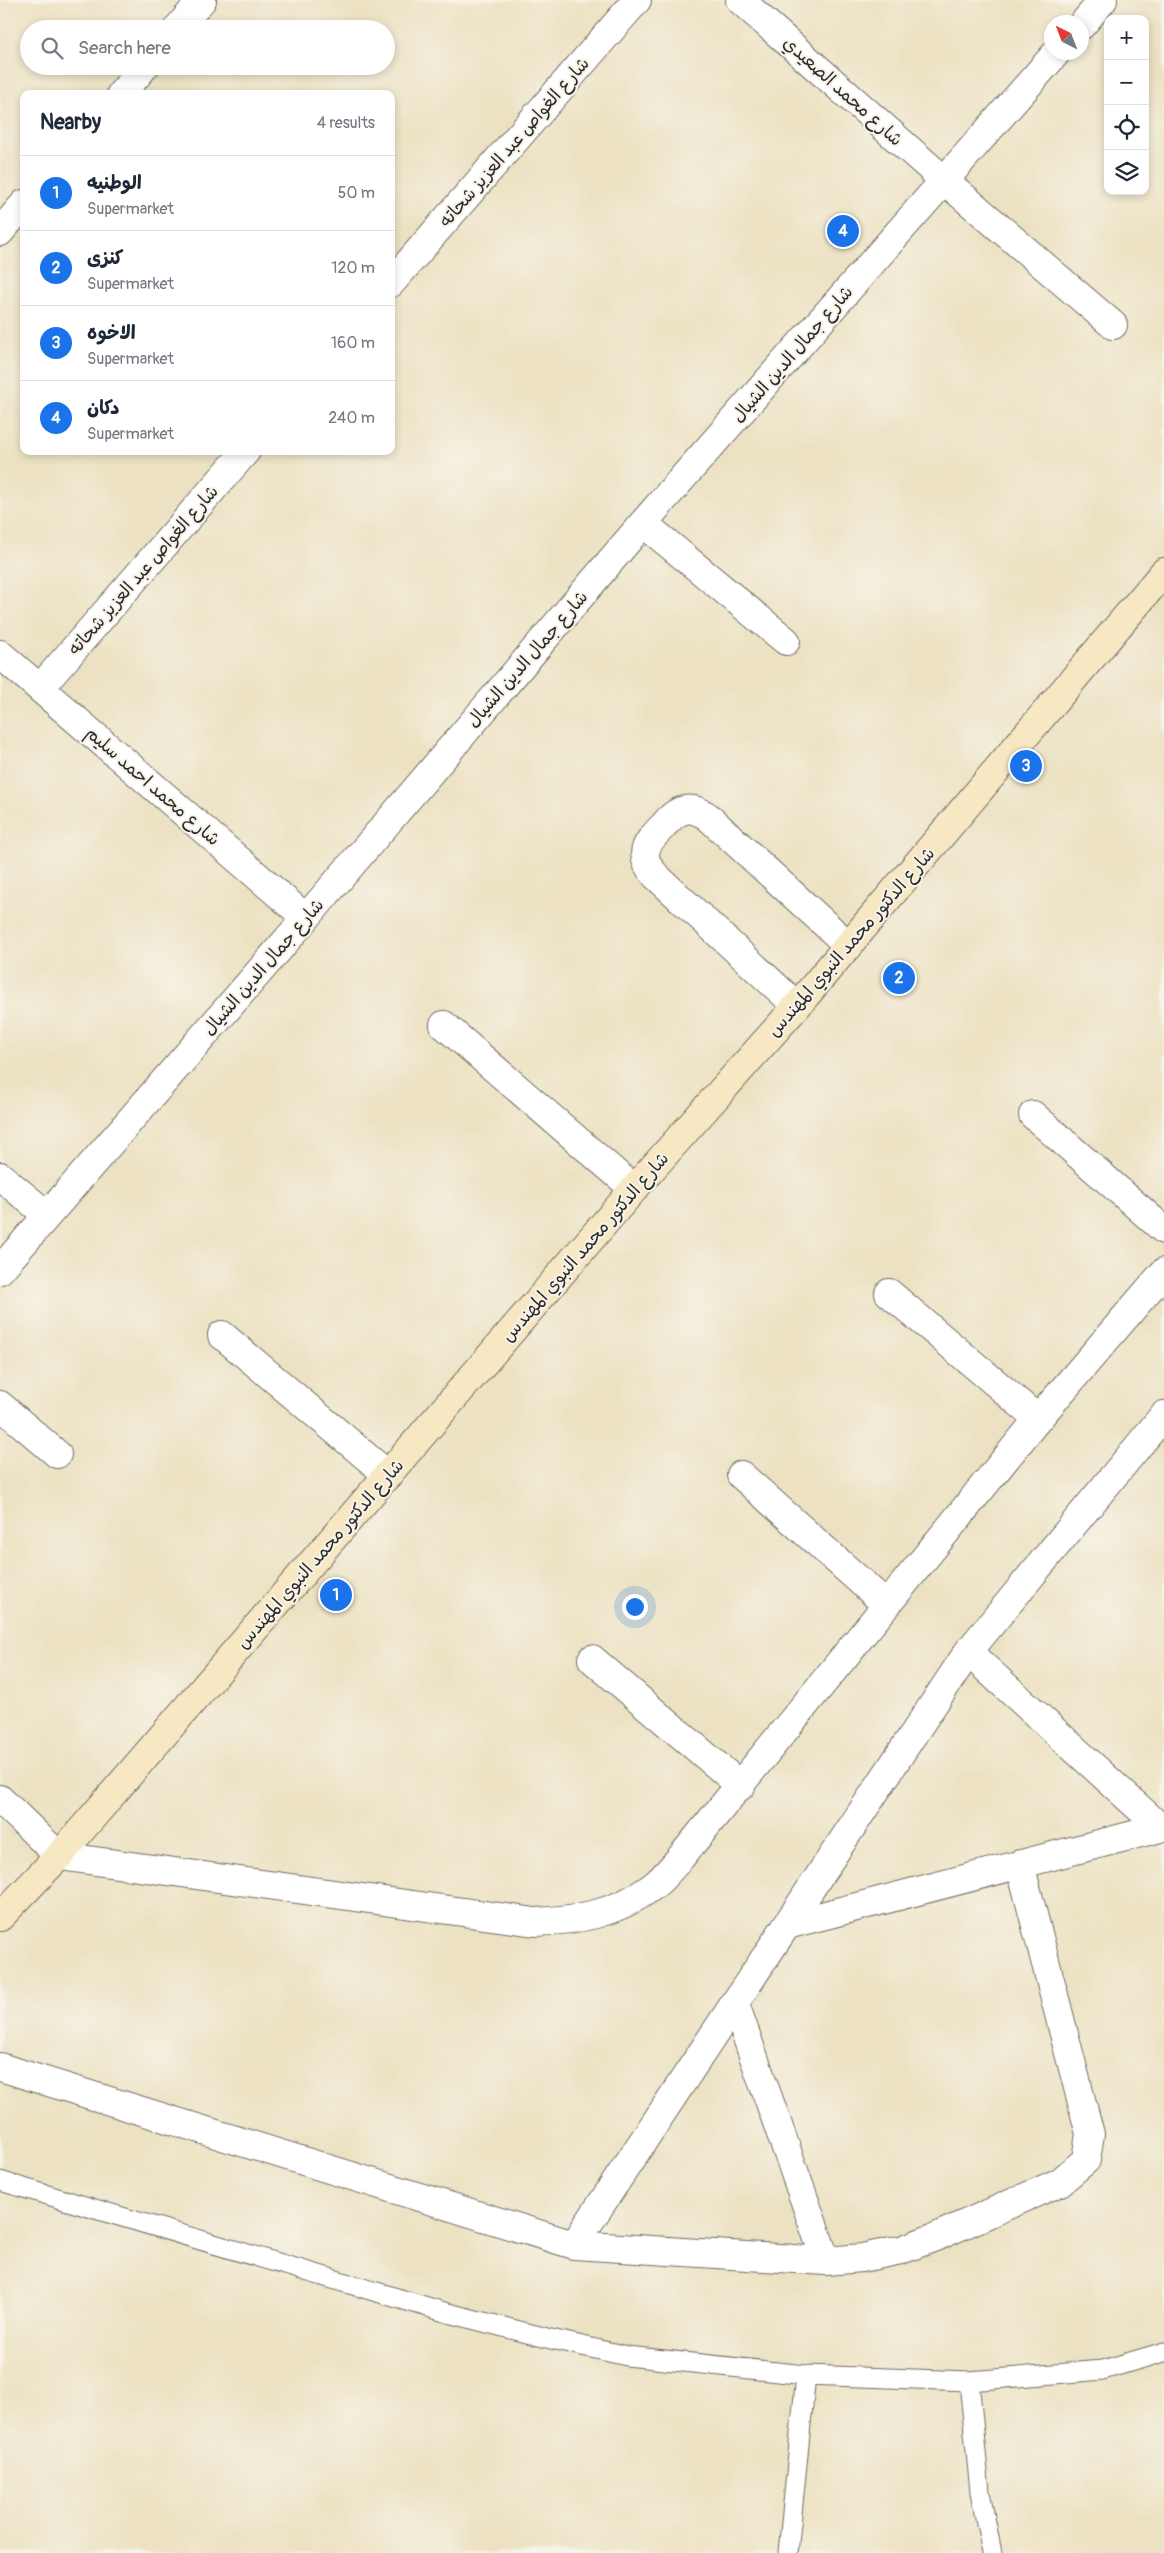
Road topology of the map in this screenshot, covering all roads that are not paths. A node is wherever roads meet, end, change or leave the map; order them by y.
1 (202, 0) edge
2 (637, 0) edge
3 (740, 0) edge
4 (1103, 0) edge
5 (1089, 17) edge
6 (185, 20) edge
7 (1050, 60) edge
8 (136, 75) edge
9 (123, 90) edge
10 (945, 181) junction
11 (20, 209) edge
12 (0, 232) edge
13 (395, 279) edge
14 (1113, 325) dead end
15 (243, 455) edge
16 (643, 523) junction
17 (1164, 572) edge
18 (786, 641) dead end
19 (0, 654) edge
20 (40, 688) junction
21 (306, 918) junction
22 (849, 946) junction
23 (797, 1006) junction
24 (444, 1025) dead end
25 (1033, 1115) dead end
26 (0, 1176) edge
27 (634, 1190) junction
28 (47, 1216) junction
29 (1164, 1230) edge
30 (0, 1270) edge
31 (1164, 1272) edge
32 (889, 1294) dead end
33 (222, 1335) dead end
34 (0, 1405) edge
35 (1164, 1415) edge
36 (1038, 1419) junction
37 (57, 1454) dead end
38 (388, 1475) junction
39 (741, 1475) dead end
40 (888, 1605) junction
41 (968, 1652) junction
42 (592, 1659) dead end
43 (741, 1786) junction
44 (0, 1799) edge
45 (1162, 1828) edge
46 (59, 1856) junction
47 (1020, 1864) junction
48 (0, 1918) edge
49 (787, 1925) junction
50 (735, 2004) junction
51 (0, 2067) edge
52 (0, 2180) edge
53 (574, 2245) junction
54 (826, 2261) junction
55 (1164, 2352) edge
56 (806, 2375) junction
57 (969, 2382) junction
58 (788, 2553) edge
59 (992, 2553) edge

1 - 6 street
2 - 13 street, شارع الغواص عبد العزيز شحاته
3 - 10 street, شارع محمد الصعيدي
4 - 5 street
7 - 10 street, شارع جمال الدين الشيال
8 - 9 street
10 - 14 street, شارع محمد الصعيدي
10 - 16 street, شارع جمال الدين الشيال
11 - 12 street
15 - 20 street, شارع الغواص عبد العزيز شحاته
16 - 18 street
16 - 21 street, شارع جمال الدين الشيال
17 - 22 main road, شارع الدكتور محمد النبوي المهندس
19 - 20 street, شارع محمد احمد سليم
20 - 21 street, شارع محمد احمد سليم
21 - 28 street, شارع جمال الدين الشيال
22 - 23 main road, شارع الدكتور محمد النبوي المهندس
22 - 23 street
23 - 27 main road, شارع الدكتور محمد النبوي المهندس
24 - 27 street
25 - 29 street
26 - 28 street
27 - 38 main road, شارع الدكتور محمد النبوي المهندس
28 - 30 street, شارع جمال الدين الشيال
31 - 36 street
32 - 36 street
33 - 38 street
34 - 37 street
35 - 41 street
36 - 40 street
38 - 46 main road, شارع الدكتور محمد النبوي المهندس
39 - 40 street
40 - 43 street
41 - 45 street
41 - 49 street
42 - 43 street
43 - 46 street
44 - 46 street
45 - 47 street
46 - 48 main road, شارع الدكتور محمد النبوي المهندس
47 - 49 street
47 - 54 street
49 - 50 street
50 - 53 street
50 - 54 street
51 - 53 street
52 - 56 lane
53 - 54 street
55 - 57 lane
56 - 57 lane
56 - 58 lane
57 - 59 lane

